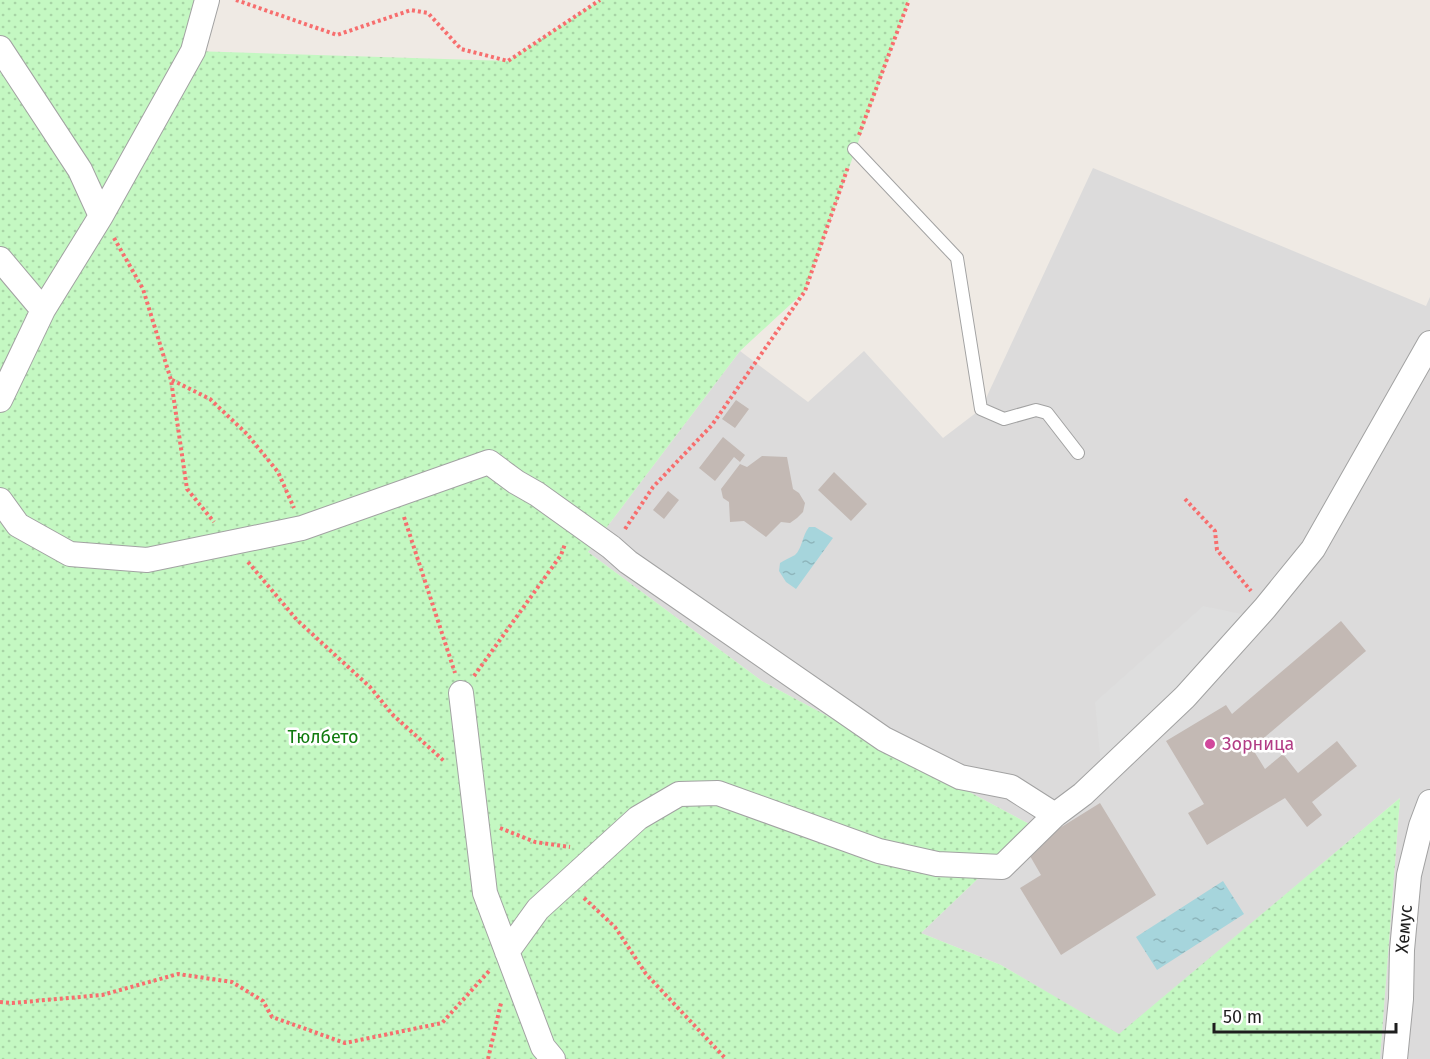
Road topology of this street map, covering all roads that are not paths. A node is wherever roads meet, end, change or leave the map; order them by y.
1 (207, 0) edge
2 (0, 48) edge
3 (854, 149) road end
4 (101, 216) junction
5 (0, 259) edge
6 (43, 310) junction
7 (1430, 343) edge
8 (0, 400) edge
9 (1078, 453) dead end
10 (0, 500) edge
11 (461, 693) road end
12 (1430, 802) edge
13 (1055, 814) junction
14 (509, 958) junction
15 (553, 1059) edge
16 (1395, 1059) edge

1 - 4 street
2 - 4 street
3 - 9 lane
4 - 6 street
5 - 6 street
6 - 8 street
7 - 13 street
10 - 13 street
11 - 14 street
12 - 16 street, Хемус
13 - 14 street
14 - 15 street

